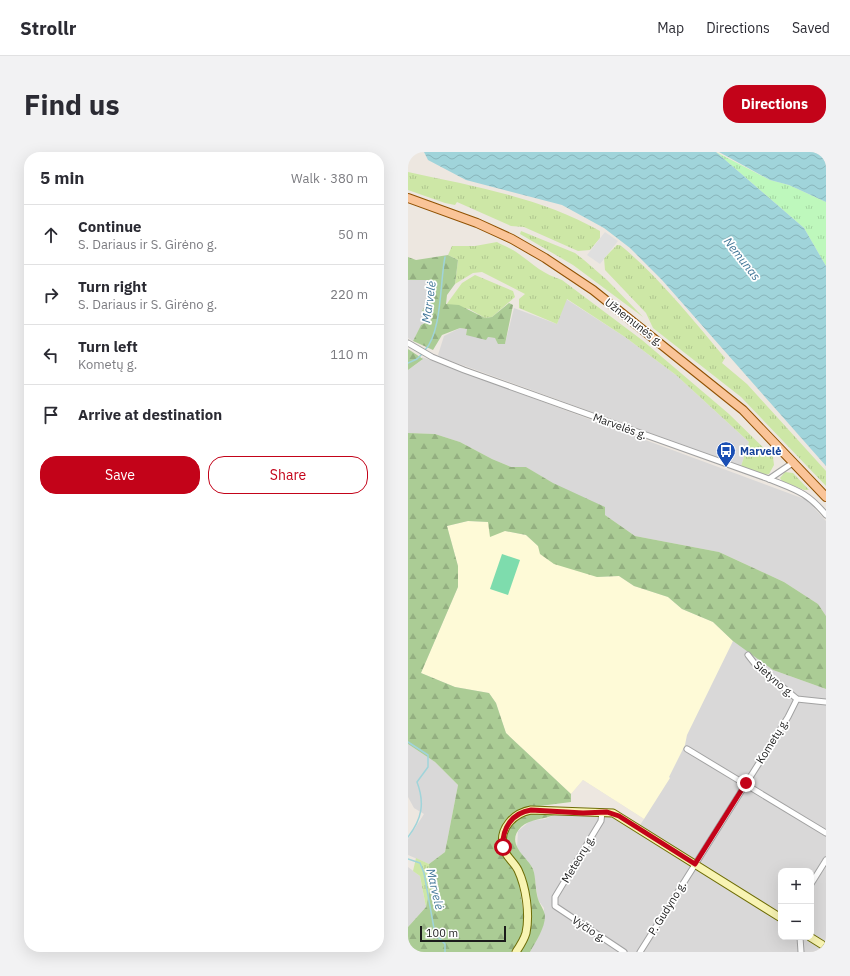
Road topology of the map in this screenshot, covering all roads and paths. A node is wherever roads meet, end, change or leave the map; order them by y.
1 (408, 198) edge
2 (408, 343) edge
3 (794, 462) junction
4 (769, 479) junction
5 (826, 497) edge
6 (826, 515) edge
7 (748, 655) dead end
8 (797, 699) junction
9 (826, 702) edge
10 (687, 749) dead end
11 (746, 783) junction
12 (602, 812) junction
13 (826, 833) edge
14 (826, 860) edge
15 (695, 864) junction
16 (814, 879) edge
17 (554, 906) joint
18 (778, 916) edge
19 (800, 940) edge
20 (814, 940) edge
21 (826, 947) edge
22 (516, 952) edge
23 (624, 952) edge
24 (640, 952) edge
25 (802, 952) edge

1 - 3 main road, Užnemunės g.
2 - 4 street, Marvelės g.
3 - 4 street
3 - 5 main road, Užnemunės g.
4 - 6 street, Marvelės g.
7 - 8 street, Sietyno g.
8 - 9 street, Sietyno g.
8 - 11 street, Kometų g.
10 - 11 street
11 - 13 street
11 - 15 street, Kometų g.
12 - 15 street
12 - 17 street, Meteorų g.
12 - 22 street
14 - 16 street
15 - 18 street
15 - 24 street, P. Gudyno g.
17 - 23 street, Vyčio g.
19 - 25 street
20 - 21 street

